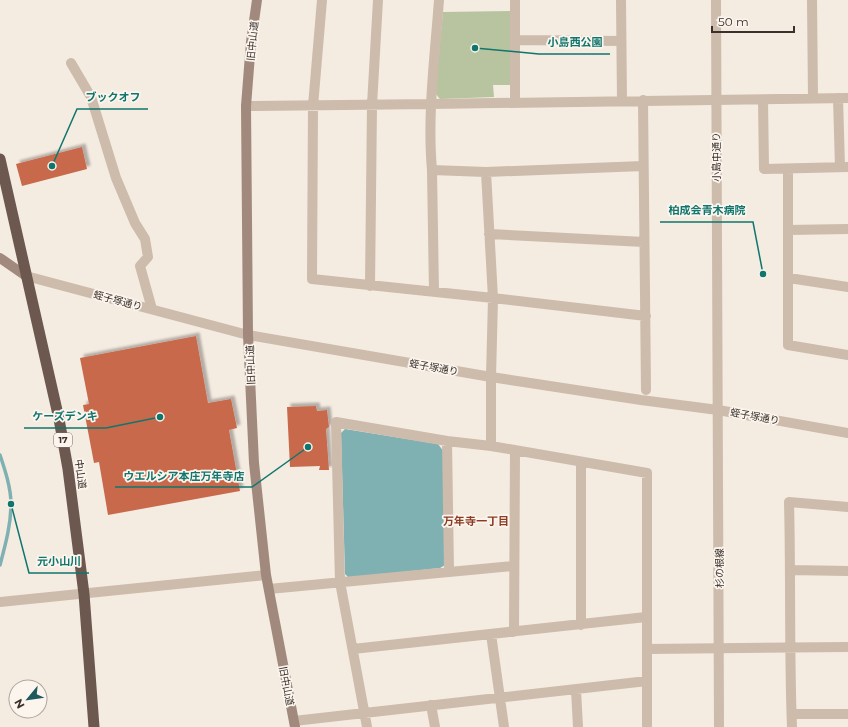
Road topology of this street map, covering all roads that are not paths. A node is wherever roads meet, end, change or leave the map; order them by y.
1 (257, 0) edge
2 (322, 0) edge
3 (378, 0) edge
4 (439, 0) edge
5 (515, 0) edge
6 (621, 0) edge
7 (716, 0) edge
8 (812, 0) edge
9 (516, 40) junction
10 (621, 41) junction
11 (71, 63) dead end
12 (813, 98) junction
13 (843, 98) edge
14 (716, 99) junction
15 (643, 100) junction
16 (763, 100) junction
17 (622, 101) junction
18 (515, 102) junction
19 (431, 104) junction
20 (372, 105) junction
21 (246, 106) junction
22 (313, 106) junction
23 (0, 159) edge
24 (643, 166) junction
25 (844, 167) edge
26 (432, 170) junction
27 (788, 170) junction
28 (486, 172) junction
29 (848, 229) edge
30 (788, 230) junction
31 (489, 234) junction
32 (644, 242) junction
33 (0, 258) edge
34 (26, 276) junction
35 (789, 278) junction
36 (370, 286) junction
37 (848, 287) edge
38 (434, 292) junction
39 (493, 298) junction
40 (152, 309) junction
41 (646, 316) junction
42 (248, 335) junction
43 (848, 355) edge
44 (491, 377) junction
45 (646, 390) dead end
46 (718, 410) junction
47 (848, 433) edge
48 (447, 441) junction
49 (491, 446) junction
50 (515, 450) junction
51 (580, 462) junction
52 (848, 507) edge
53 (514, 566) junction
54 (791, 570) junction
55 (848, 571) edge
56 (449, 572) junction
57 (266, 574) junction
58 (340, 582) junction
59 (269, 589) junction
60 (84, 594) junction
61 (0, 602) edge
62 (646, 617) junction
63 (581, 625) junction
64 (514, 632) junction
65 (491, 634) junction
66 (848, 647) edge
67 (719, 648) junction
68 (790, 648) junction
69 (647, 649) junction
70 (353, 650) junction
71 (647, 682) junction
72 (576, 690) junction
73 (500, 698) junction
74 (431, 706) junction
75 (364, 712) junction
76 (792, 714) junction
77 (848, 714) edge
78 (294, 724) edge
79 (94, 727) edge
80 (366, 727) edge
81 (434, 727) edge
82 (504, 727) edge
83 (578, 727) edge
84 (647, 727) edge
85 (719, 727) edge
86 (792, 727) edge

1 - 21 main road, 旧中山道
2 - 22 street
3 - 20 street
4 - 19 street
5 - 9 street
6 - 10 street
7 - 14 street, 小島中通り
8 - 12 street
9 - 10 street
9 - 18 street
10 - 17 street
11 - 40 street
12 - 13 street
12 - 16 street
13 - 25 street
14 - 15 street
14 - 16 street
14 - 46 street, 小島中通り
15 - 17 street
15 - 24 street
16 - 27 street
17 - 18 street
18 - 19 street
19 - 20 street
19 - 26 street
20 - 22 street
20 - 36 street
21 - 22 street
21 - 42 main road, 旧中山道
22 - 36 street
23 - 34 highway, 中山道 / 17
24 - 28 street
24 - 32 street
25 - 27 street
26 - 28 street
26 - 38 street
27 - 30 street
28 - 31 street
29 - 30 street
30 - 35 street
31 - 32 street
31 - 39 street
32 - 41 street
33 - 34 main road
34 - 40 street, 蛭子塚通り
34 - 60 highway, 中山道 / 17
35 - 37 street
35 - 43 street
36 - 38 street
38 - 39 street
39 - 41 street
39 - 44 street
40 - 42 street, 蛭子塚通り
41 - 45 street
42 - 44 street, 蛭子塚通り
42 - 57 main road, 旧中山道
44 - 46 street, 蛭子塚通り
44 - 49 street
46 - 47 street, 蛭子塚通り
46 - 67 street, 杉の根線
48 - 49 street
48 - 56 street
48 - 58 street
49 - 50 street
50 - 51 street
50 - 53 street
51 - 62 street
51 - 63 street
52 - 54 street
53 - 56 street
53 - 64 street
54 - 55 street
54 - 68 street
56 - 58 street
57 - 59 main road, 旧中山道
57 - 60 street
58 - 59 street
58 - 70 street
59 - 78 main road, 旧中山道
60 - 61 street
60 - 79 highway, 中山道 / 17
62 - 63 street
62 - 69 street
63 - 64 street
64 - 65 street
65 - 70 street
65 - 73 street
66 - 68 street
67 - 68 street
67 - 69 street
67 - 85 street, 杉の根線
68 - 76 street
69 - 71 street
70 - 75 street
71 - 72 street
71 - 84 street
72 - 73 street
72 - 83 street
73 - 74 street
73 - 82 street
74 - 75 street
74 - 81 street
75 - 78 street
75 - 80 street
76 - 77 street
76 - 86 street

